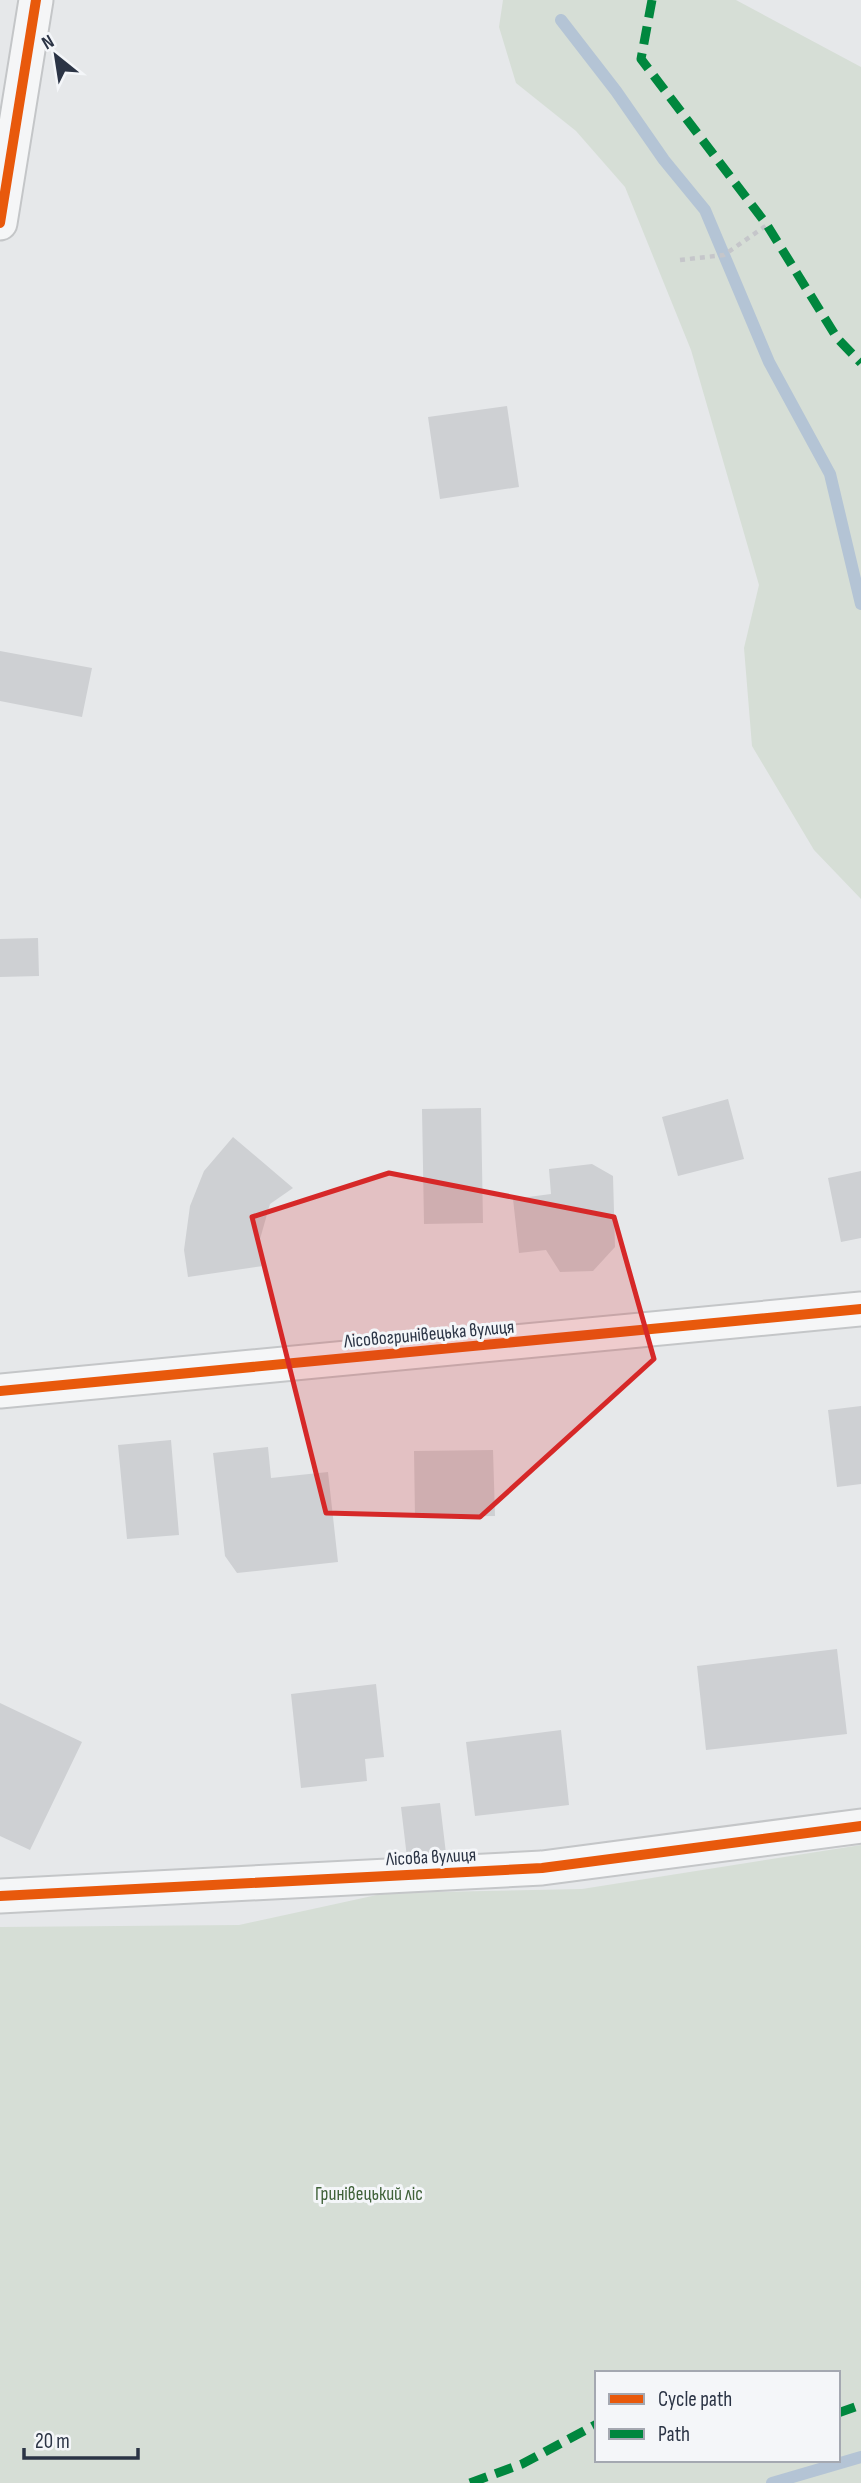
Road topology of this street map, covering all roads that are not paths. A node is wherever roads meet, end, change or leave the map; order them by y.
1 (36, 0) edge
2 (0, 223) edge
3 (861, 1309) edge
4 (0, 1391) edge
5 (861, 1826) edge
6 (0, 1896) edge

1 - 2 street
3 - 4 street, Лісовогринівецька вулиця
5 - 6 street, Лісова вулиця

